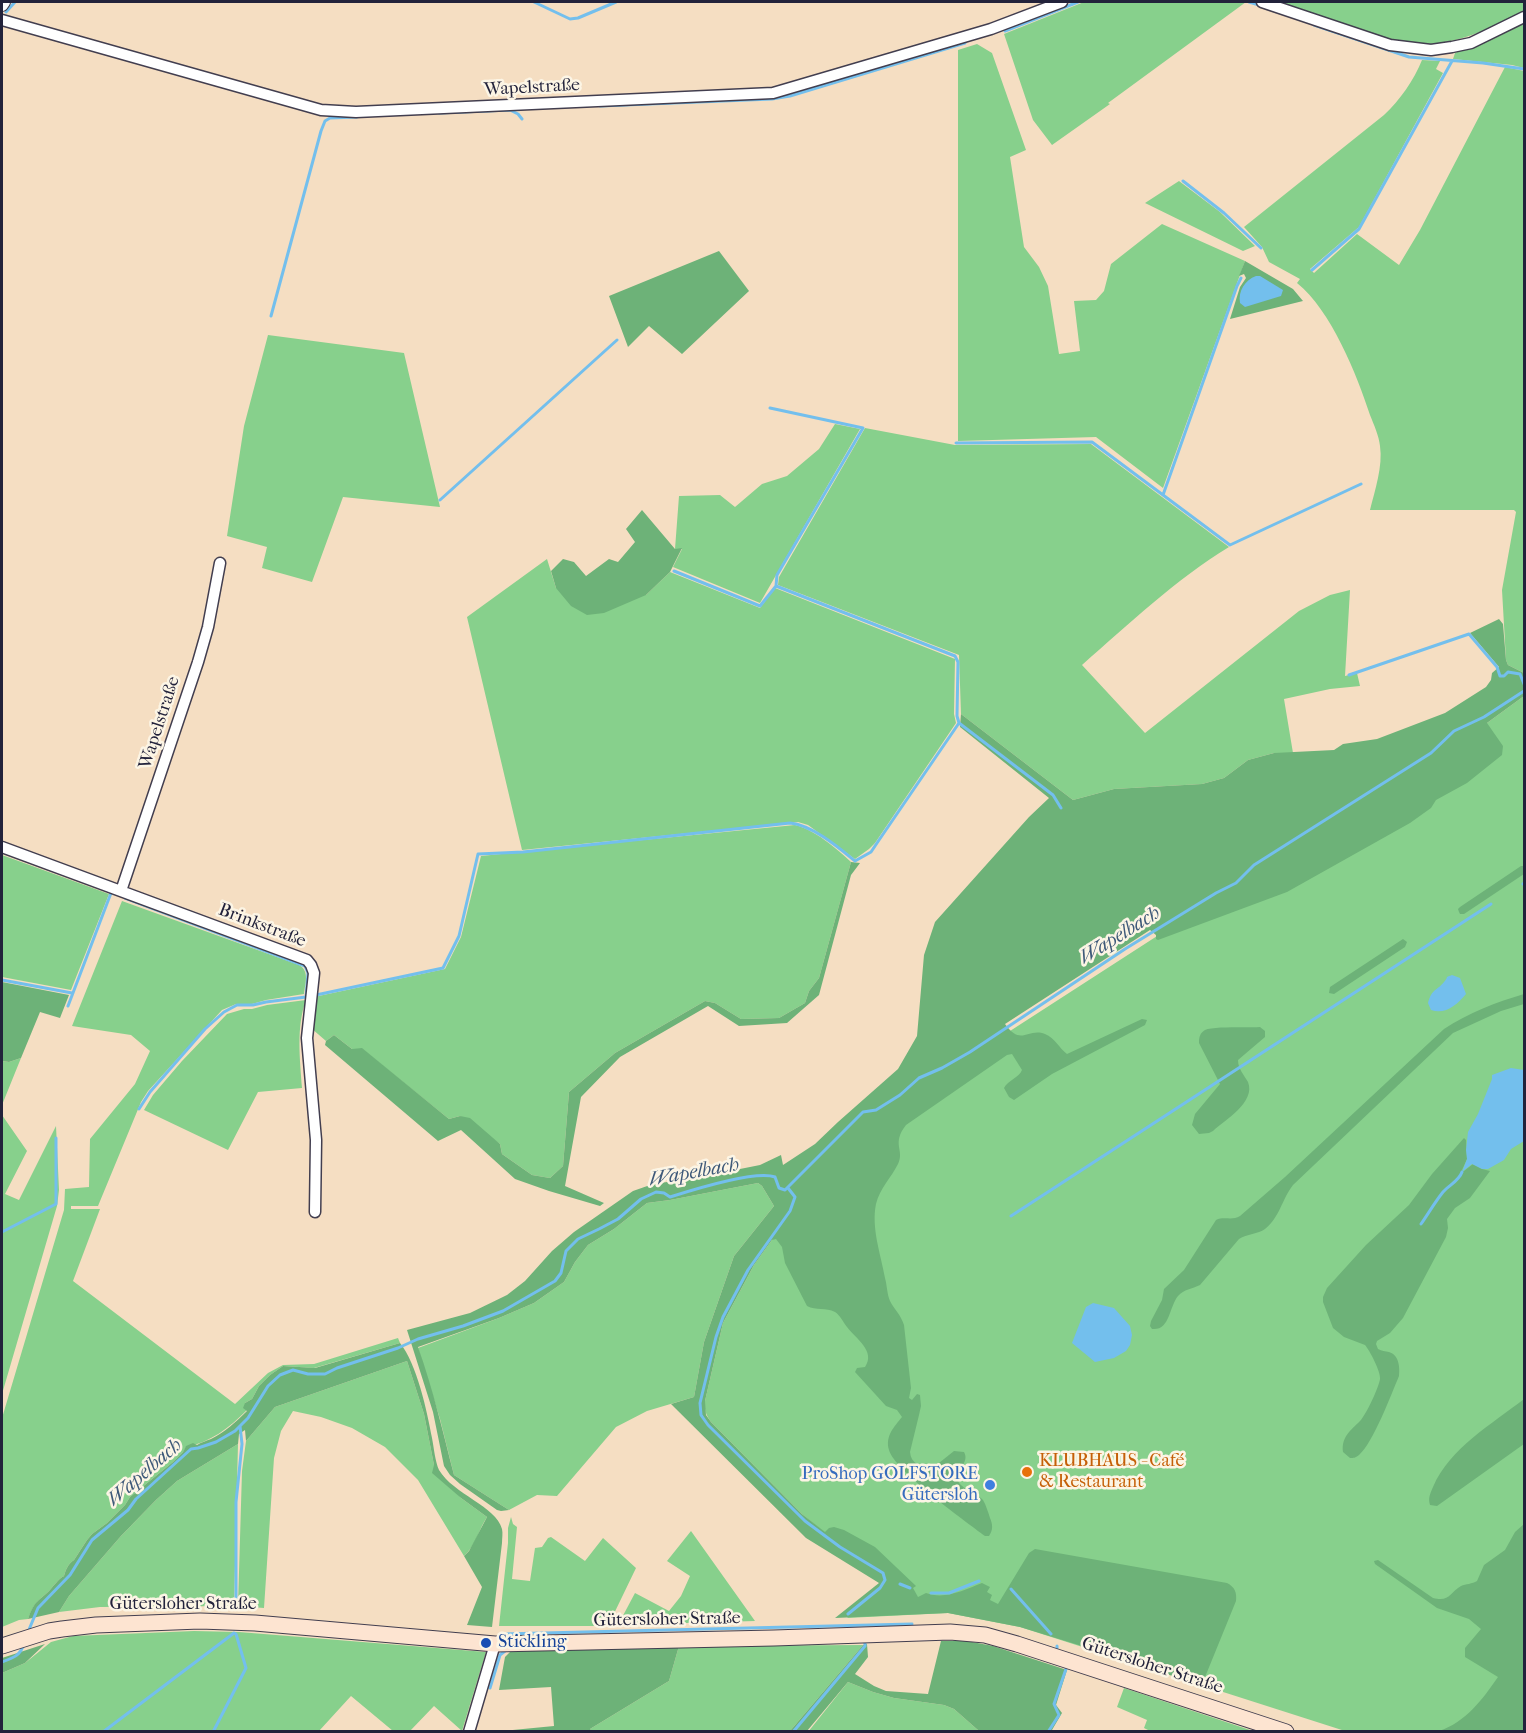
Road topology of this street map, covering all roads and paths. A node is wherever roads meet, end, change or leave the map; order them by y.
1 (1062, 2) edge
2 (1262, 2) edge
3 (1524, 17) edge
4 (2, 20) edge
5 (220, 562) dead end
6 (2, 847) edge
7 (121, 891) junction
8 (315, 1212) dead end
9 (495, 1644) junction
10 (5, 1645) edge
11 (469, 1731) edge
12 (1286, 1731) edge

1 - 4 street, Wapelstraße
2 - 3 street
5 - 7 street, Wapelstraße
6 - 7 street, Brinkstraße
7 - 8 street, Brinkstraße
9 - 10 main road, Gütersloher Straße
9 - 11 street
9 - 12 main road, Gütersloher Straße

